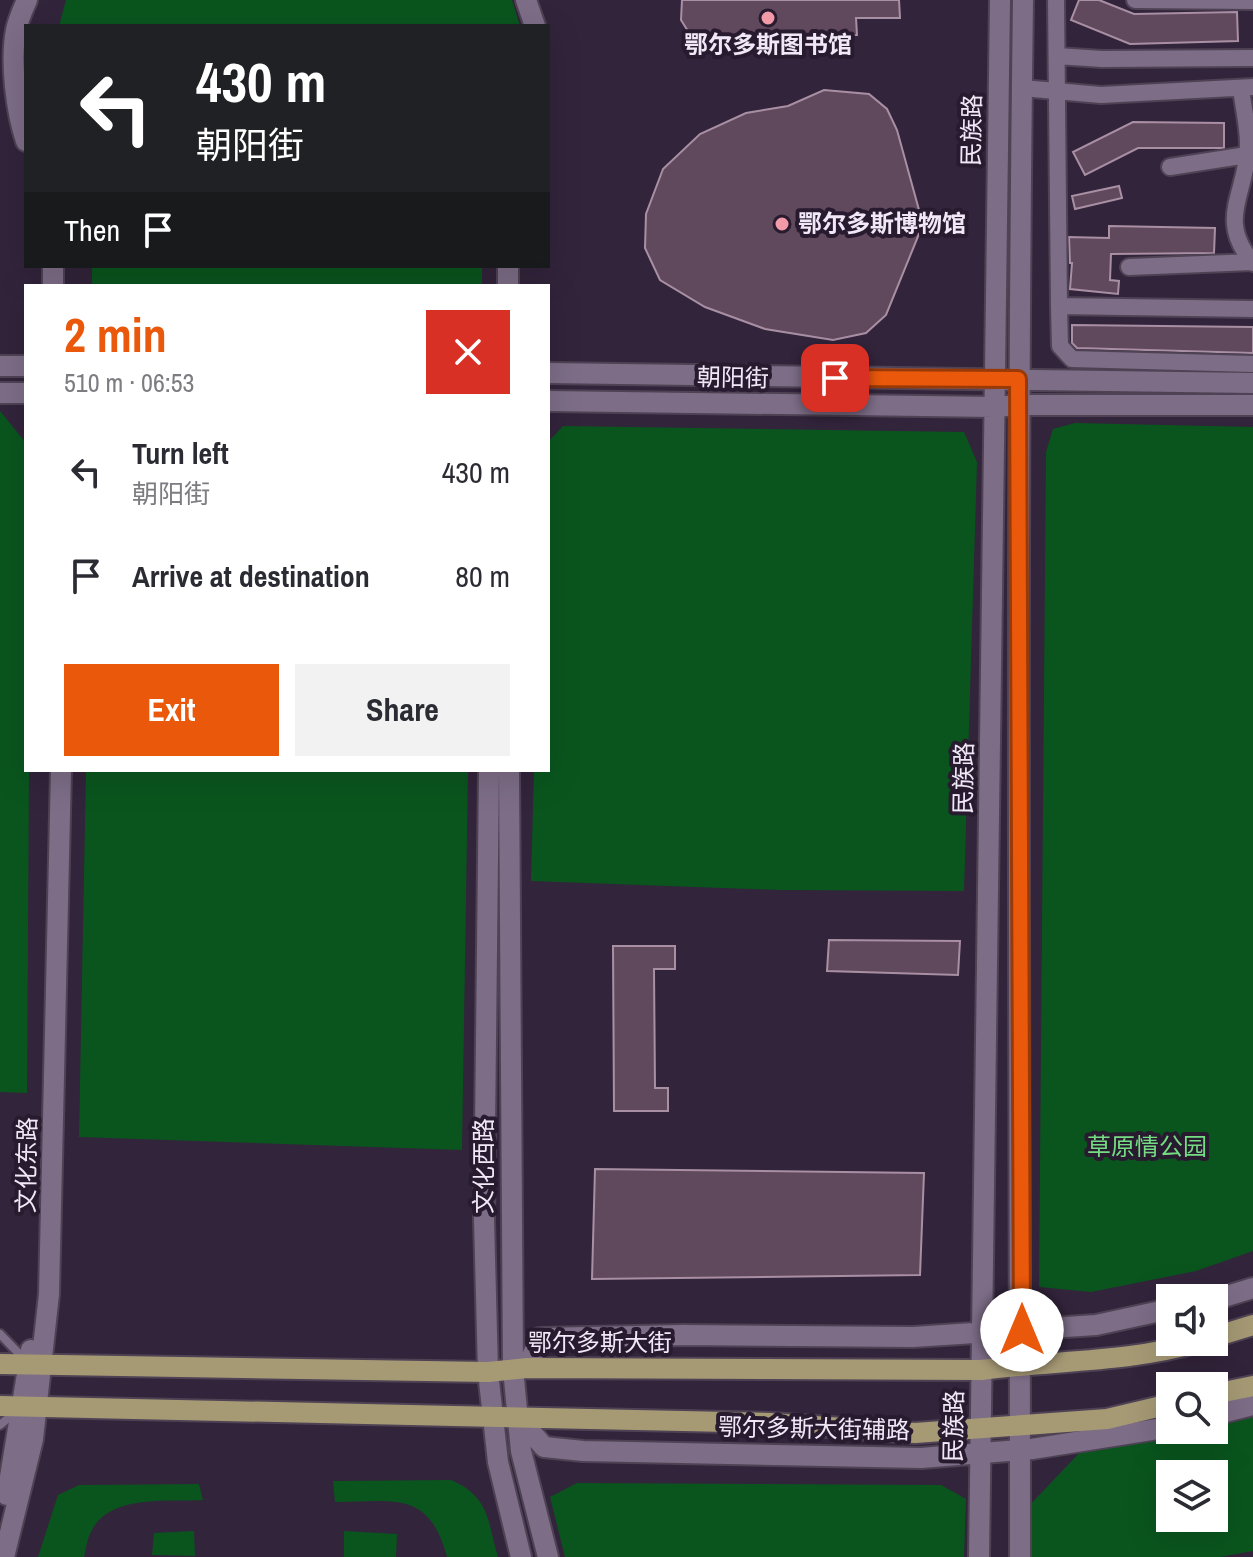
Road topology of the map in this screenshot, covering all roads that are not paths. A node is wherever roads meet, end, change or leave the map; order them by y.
1 (27, 0) edge
2 (36, 0) edge
3 (526, 0) edge
4 (540, 0) edge
5 (1000, 0) edge
6 (1023, 0) edge
7 (1056, 0) edge
8 (1135, 0) edge
9 (1253, 1) edge
10 (29, 24) edge
11 (534, 24) edge
12 (543, 24) edge
13 (1057, 56) junction
14 (1253, 58) edge
15 (1022, 88) junction
16 (1247, 88) edge
17 (1057, 89) junction
18 (24, 135) edge
19 (1247, 155) junction
20 (1170, 167) dead end
21 (1253, 263) edge
22 (1129, 267) dead end
23 (1059, 306) junction
24 (1253, 309) edge
25 (1253, 364) edge
26 (0, 366) edge
27 (24, 366) edge
28 (550, 373) edge
29 (1018, 379) junction
30 (994, 380) junction
31 (1253, 383) edge
32 (0, 393) edge
33 (24, 393) edge
34 (550, 401) edge
35 (1019, 405) junction
36 (1253, 405) edge
37 (995, 407) junction
38 (49, 772) edge
39 (61, 772) edge
40 (489, 772) edge
41 (509, 772) edge
42 (1253, 1288) edge
43 (1228, 1296) edge
44 (1156, 1312) edge
45 (1253, 1325) edge
46 (1022, 1330) junction
47 (982, 1333) junction
48 (1228, 1333) edge
49 (0, 1334) edge
50 (1156, 1350) edge
51 (0, 1364) edge
52 (37, 1365) junction
53 (1021, 1365) junction
54 (520, 1369) junction
55 (981, 1370) junction
56 (488, 1372) junction
57 (1253, 1386) edge
58 (1228, 1391) edge
59 (1253, 1405) edge
60 (0, 1406) edge
61 (30, 1407) junction
62 (1156, 1407) edge
63 (1228, 1411) edge
64 (493, 1416) junction
65 (518, 1417) junction
66 (0, 1425) edge
67 (1021, 1425) junction
68 (979, 1428) junction
69 (1156, 1429) edge
70 (1020, 1450) junction
71 (979, 1453) junction
72 (0, 1529) edge
73 (4, 1557) edge
74 (521, 1557) edge
75 (548, 1557) edge
76 (979, 1557) edge
77 (1020, 1557) edge

1 - 18 street
2 - 10 street
3 - 11 street
4 - 12 street
5 - 30 street, 民族路
6 - 15 street, 民族路
7 - 13 street
8 - 9 street
13 - 14 street
13 - 17 street
15 - 17 street
15 - 29 street, 民族路
16 - 17 street
16 - 19 street
17 - 23 street
19 - 20 street
19 - 21 street
21 - 22 street
23 - 24 street
23 - 25 street
26 - 27 street
28 - 30 street, 朝阳街
29 - 30 street, 朝阳街
29 - 31 street, 朝阳街
29 - 35 street, 民族路
30 - 37 street, 民族路
32 - 33 street
34 - 37 street, 朝阳街
35 - 36 street, 朝阳街
35 - 37 street, 朝阳街
35 - 46 street, 民族路
37 - 47 street, 民族路
38 - 52 street, 文化东路
39 - 52 street, 文化东路
40 - 56 street, 文化西路
41 - 54 street, 文化西路
42 - 43 street
44 - 46 street
45 - 48 main road
46 - 47 street
46 - 53 street, 民族路
47 - 54 street
47 - 55 street, 民族路
49 - 52 lane
50 - 53 main road, 鄂尔多斯大街
51 - 52 main road, 鄂尔多斯大街
52 - 56 main road, 鄂尔多斯大街
52 - 61 street, 文化东路
53 - 55 main road, 鄂尔多斯大街
53 - 67 street, 民族路
54 - 55 main road, 鄂尔多斯大街
54 - 56 main road, 鄂尔多斯大街
54 - 65 street, 文化西路
55 - 68 street, 民族路
56 - 64 street, 文化西路
57 - 58 main road
59 - 63 street
60 - 61 main road
61 - 64 main road
61 - 66 lane
61 - 72 street, 文化东路
61 - 73 street, 文化东路
62 - 67 main road
64 - 65 main road
64 - 74 street, 文化西路
65 - 68 main road
65 - 71 street, 鄂尔多斯大街辅路
65 - 75 street, 文化西路
67 - 68 main road
67 - 70 street, 民族路
68 - 71 street, 民族路
69 - 70 street, 鄂尔多斯大街辅路
70 - 71 street, 鄂尔多斯大街辅路
70 - 77 street, 民族路
71 - 76 street, 民族路

